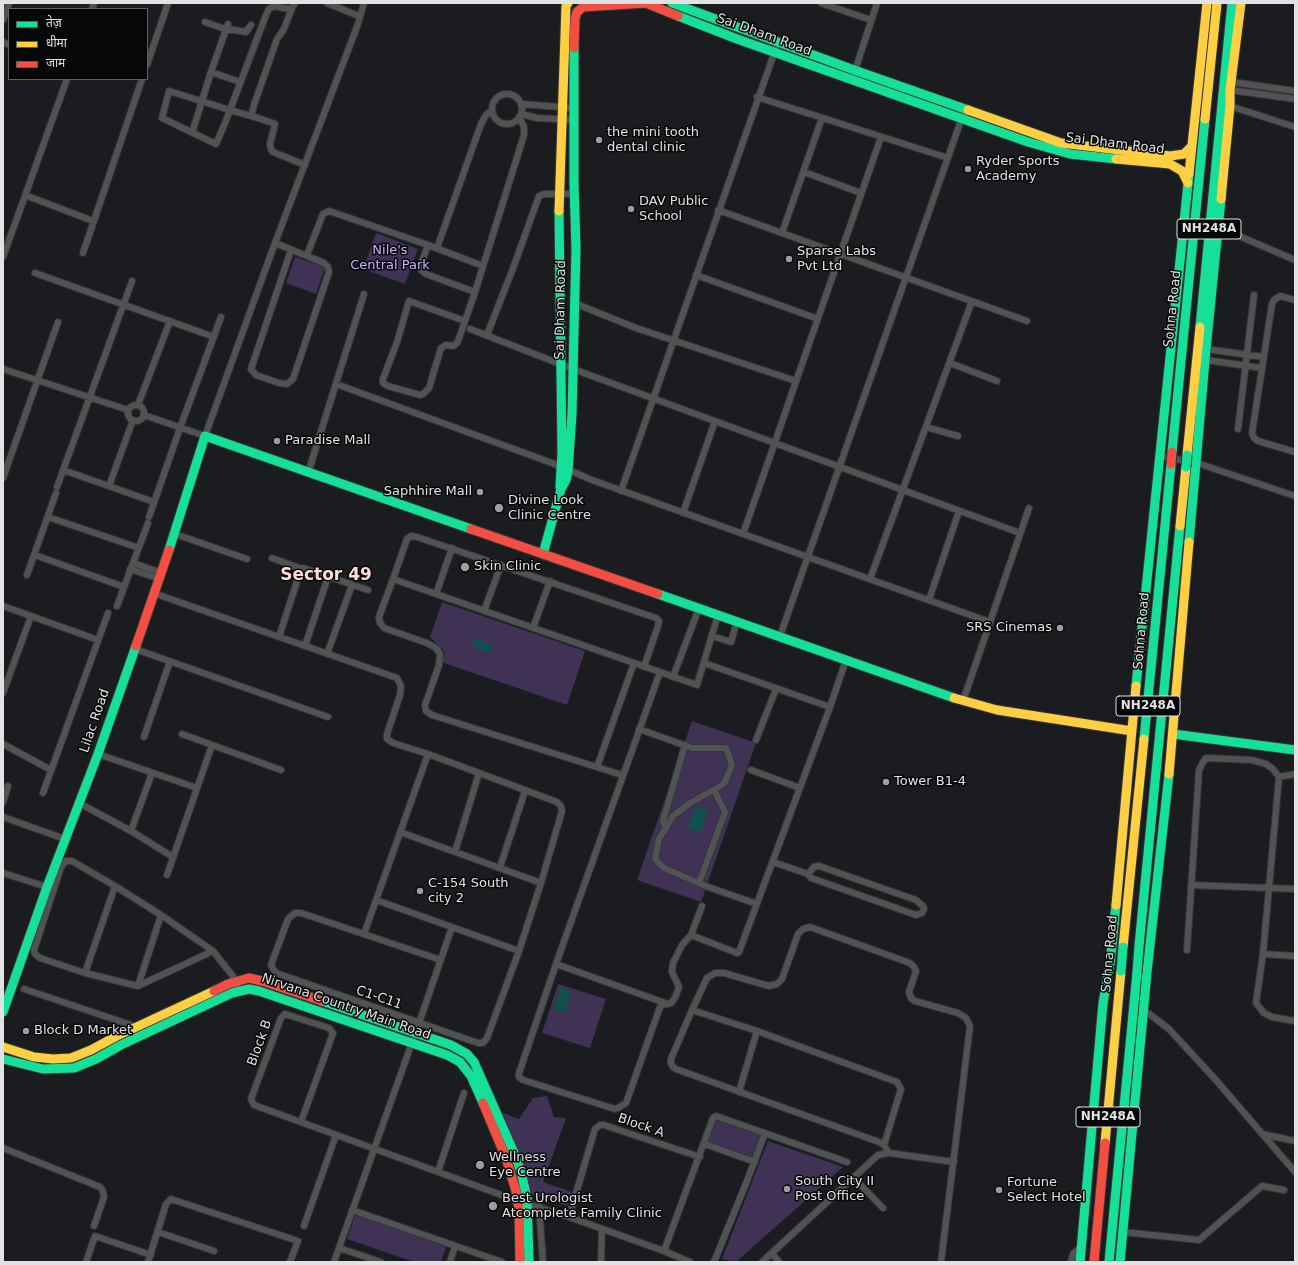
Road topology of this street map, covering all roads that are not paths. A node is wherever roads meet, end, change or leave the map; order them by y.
1 (9, 3) edge
2 (168, 3) edge
3 (327, 3) edge
4 (364, 3) edge
5 (568, 3) edge
6 (633, 3) edge
7 (672, 3) edge
8 (821, 3) edge
9 (877, 3) edge
10 (1207, 3) edge
11 (1216, 3) edge
12 (1232, 3) edge
13 (1241, 3) edge
14 (293, 6) edge
15 (576, 7) edge
16 (359, 16) junction
17 (3, 20) edge
18 (871, 20) junction
19 (205, 22) dead end
20 (251, 25) dead end
21 (228, 26) junction
22 (778, 42) junction
23 (773, 52) junction
24 (148, 62) edge
25 (854, 70) junction
26 (211, 72) junction
27 (67, 80) edge
28 (142, 80) edge
29 (852, 80) junction
30 (240, 82) junction
31 (1231, 86) junction
32 (1295, 91) edge
33 (757, 97) junction
34 (1295, 99) edge
35 (201, 101) junction
36 (521, 104) junction
37 (1230, 106) junction
38 (562, 107) junction
39 (574, 108) junction
40 (965, 109) junction
41 (230, 110) junction
42 (492, 110) junction
43 (251, 116) junction
44 (520, 116) junction
45 (822, 118) junction
46 (962, 118) junction
47 (562, 119) junction
48 (574, 120) junction
49 (1295, 127) edge
50 (192, 133) junction
51 (881, 137) junction
52 (1192, 146) junction
53 (1115, 149) junction
54 (948, 158) junction
55 (1114, 159) junction
56 (305, 165) junction
57 (804, 172) junction
58 (1188, 183) junction
59 (559, 193) junction
60 (861, 193) junction
61 (574, 194) junction
62 (25, 195) junction
63 (718, 210) junction
64 (93, 221) junction
65 (1218, 227) junction
66 (782, 233) junction
67 (275, 243) junction
68 (428, 245) junction
69 (437, 248) junction
70 (291, 250) junction
71 (83, 253) dead end
72 (840, 254) junction
73 (307, 255) junction
74 (3, 256) edge
75 (1295, 260) edge
76 (482, 266) junction
77 (35, 273) dead end
78 (696, 275) junction
79 (906, 278) junction
80 (132, 281) dead end
81 (474, 292) junction
82 (364, 294) dead end
83 (1254, 295) dead end
84 (1295, 300) edge
85 (972, 302) junction
86 (574, 303) junction
87 (124, 305) junction
88 (221, 317) dead end
89 (818, 319) junction
90 (170, 321) junction
91 (465, 321) junction
92 (1027, 321) dead end
93 (58, 322) dead end
94 (470, 329) dead end
95 (487, 335) junction
96 (214, 337) junction
97 (673, 340) junction
98 (1206, 349) junction
99 (1247, 354) junction
100 (1264, 357) junction
101 (1206, 360) junction
102 (950, 362) junction
103 (561, 365) junction
104 (1245, 365) junction
105 (3, 368) edge
106 (1262, 368) junction
107 (573, 369) junction
108 (997, 380) dead end
109 (37, 381) junction
110 (796, 381) junction
111 (336, 384) junction
112 (90, 397) junction
113 (653, 399) junction
114 (138, 405) junction
115 (128, 410) junction
116 (144, 415) junction
117 (133, 420) junction
118 (715, 422) junction
119 (926, 427) junction
120 (180, 428) junction
121 (1238, 429) dead end
122 (205, 436) junction
123 (958, 436) dead end
124 (774, 443) junction
125 (1295, 452) edge
126 (1160, 456) junction
127 (1197, 463) junction
128 (840, 467) junction
129 (63, 470) junction
130 (564, 470) junction
131 (308, 473) junction
132 (3, 478) edge
133 (109, 486) junction
134 (621, 490) junction
135 (903, 490) junction
136 (1295, 496) edge
137 (154, 502) junction
138 (1029, 508) dead end
139 (959, 511) junction
140 (683, 513) junction
141 (48, 517) junction
142 (1020, 533) junction
143 (175, 534) junction
144 (743, 534) junction
145 (139, 548) junction
146 (452, 548) junction
147 (543, 554) junction
148 (35, 555) junction
149 (808, 557) junction
150 (272, 558) dead end
151 (247, 559) dead end
152 (133, 562) junction
153 (501, 565) junction
154 (130, 569) junction
155 (302, 569) junction
156 (28, 575) dead end
157 (160, 576) junction
158 (328, 577) junction
159 (393, 579) junction
160 (870, 579) junction
161 (550, 581) junction
162 (352, 585) junction
163 (124, 587) junction
164 (368, 590) dead end
165 (436, 594) junction
166 (159, 595) dead end
167 (929, 600) junction
168 (3, 606) edge
169 (117, 606) dead end
170 (698, 608) junction
171 (484, 611) junction
172 (108, 612) dead end
173 (718, 615) junction
174 (31, 616) junction
175 (737, 622) junction
176 (990, 622) junction
177 (533, 628) junction
178 (712, 636) junction
179 (780, 636) junction
180 (280, 637) junction
181 (98, 640) junction
182 (305, 646) junction
183 (134, 648) junction
184 (327, 654) junction
185 (846, 660) junction
186 (170, 661) junction
187 (634, 663) junction
188 (704, 663) junction
189 (644, 667) junction
190 (660, 672) junction
191 (673, 677) junction
192 (776, 688) junction
193 (3, 693) edge
194 (962, 701) junction
195 (830, 707) junction
196 (328, 717) dead end
197 (639, 729) junction
198 (1132, 731) junction
199 (182, 734) dead end
200 (1173, 734) junction
201 (144, 738) dead end
202 (756, 740) dead end
203 (3, 744) edge
204 (212, 745) junction
205 (685, 745) junction
206 (1295, 750) edge
207 (98, 754) junction
208 (428, 754) junction
209 (597, 767) junction
210 (51, 770) junction
211 (281, 770) dead end
212 (752, 770) dead end
213 (152, 773) junction
214 (479, 773) junction
215 (1295, 774) edge
216 (622, 775) junction
217 (1279, 777) junction
218 (8, 786) dead end
219 (197, 788) junction
220 (800, 788) junction
221 (714, 790) junction
222 (525, 791) junction
223 (43, 793) dead end
224 (3, 802) edge
225 (80, 802) junction
226 (3, 817) edge
227 (666, 828) junction
228 (131, 831) junction
229 (400, 832) junction
230 (65, 839) junction
231 (455, 852) junction
232 (173, 857) junction
233 (773, 862) junction
234 (500, 868) junction
235 (3, 873) edge
236 (167, 874) dead end
237 (808, 874) junction
238 (541, 883) junction
239 (699, 883) junction
240 (1191, 884) junction
241 (115, 886) junction
242 (47, 887) junction
243 (1269, 887) junction
244 (1295, 889) edge
245 (376, 900) junction
246 (757, 904) junction
247 (702, 906) dead end
248 (161, 915) junction
249 (452, 927) junction
250 (364, 934) junction
251 (691, 936) junction
252 (1111, 950) junction
253 (1187, 950) dead end
254 (213, 951) junction
255 (519, 951) junction
256 (1149, 951) junction
257 (1263, 954) junction
258 (1295, 956) edge
259 (441, 960) junction
260 (556, 964) junction
261 (1110, 964) junction
262 (1148, 968) junction
263 (85, 972) junction
264 (235, 981) junction
265 (138, 986) junction
266 (24, 989) dead end
267 (239, 990) junction
268 (665, 1003) junction
269 (692, 1010) junction
270 (1144, 1010) junction
271 (3, 1012) edge
272 (1295, 1021) edge
273 (137, 1027) junction
274 (757, 1031) junction
275 (414, 1036) junction
276 (3, 1047) edge
277 (3, 1059) edge
278 (738, 1092) junction
279 (464, 1094) dead end
280 (301, 1122) junction
281 (765, 1133) junction
282 (1262, 1134) junction
283 (336, 1135) junction
284 (1295, 1141) edge
285 (704, 1144) junction
286 (884, 1145) junction
287 (3, 1148) edge
288 (374, 1149) junction
289 (889, 1153) junction
290 (700, 1157) junction
291 (754, 1162) junction
292 (847, 1162) dead end
293 (954, 1162) junction
294 (438, 1172) junction
295 (1295, 1172) edge
296 (853, 1177) junction
297 (1284, 1190) dead end
298 (518, 1200) junction
299 (527, 1203) junction
300 (539, 1206) junction
301 (883, 1208) dead end
302 (352, 1210) junction
303 (569, 1217) junction
304 (94, 1226) dead end
305 (304, 1226) dead end
306 (602, 1229) junction
307 (158, 1232) junction
308 (1123, 1232) junction
309 (455, 1246) junction
310 (1082, 1246) junction
311 (339, 1248) junction
312 (214, 1251) dead end
313 (664, 1251) junction
314 (772, 1253) junction
315 (151, 1255) junction
316 (86, 1262) edge
317 (148, 1262) edge
318 (290, 1262) edge
319 (334, 1262) edge
320 (381, 1262) edge
321 (450, 1262) edge
322 (502, 1262) edge
323 (520, 1262) edge
324 (529, 1262) edge
325 (542, 1262) edge
326 (601, 1262) edge
327 (690, 1262) edge
328 (714, 1262) edge
329 (762, 1262) edge
330 (779, 1262) edge
331 (941, 1262) edge
332 (1071, 1262) edge
333 (1080, 1262) edge
334 (1094, 1262) edge
335 (1109, 1262) edge
336 (1120, 1262) edge

1 - 17 street
2 - 24 street
3 - 16 street
4 - 16 street
5 - 38 main road, Sai Dham Road
6 - 15 main road, Sai Dham Road
6 - 23 main road, Sai Dham Road
7 - 22 main road, Sai Dham Road
8 - 18 street
9 - 18 street
10 - 52 main road
11 - 334 main road, Sohna Road / NH248A, bridge
12 - 335 main road, Sohna Road / NH248A, bridge
13 - 31 main road
14 - 30 street
14 - 43 street
15 - 39 main road, Sai Dham Road
16 - 56 street
18 - 25 street
19 - 21 street
20 - 21 street
21 - 26 street
22 - 23 street
22 - 25 main road, Sai Dham Road
23 - 29 main road, Sai Dham Road
23 - 33 street
25 - 29 street
25 - 40 main road, Sai Dham Road
26 - 30 street
26 - 35 street
27 - 62 street
28 - 64 street
29 - 46 main road, Sai Dham Road
30 - 41 street
31 - 32 street
31 - 34 street
31 - 37 main road
33 - 45 street
33 - 63 street
35 - 41 street
35 - 50 street
35 - 50 street
36 - 38 street
36 - 42 street
36 - 44 street
37 - 49 street
37 - 65 main road
38 - 39 street
38 - 47 main road, Sai Dham Road
39 - 48 main road, Sai Dham Road
40 - 46 street
40 - 53 main road, Sai Dham Road
41 - 43 street
41 - 50 street
42 - 44 street
42 - 69 street
43 - 56 street
44 - 47 street
44 - 76 street
45 - 51 street
45 - 57 street
46 - 54 street
46 - 55 main road, Sai Dham Road
47 - 48 street
47 - 59 main road, Sai Dham Road
48 - 61 main road, Sai Dham Road
51 - 54 street
51 - 60 street
52 - 53 main road, Sai Dham Road
52 - 58 main road
53 - 55 street
54 - 79 street
55 - 58 main road, Sai Dham Road
56 - 67 street
57 - 60 street
57 - 66 street
58 - 126 main road
59 - 61 street
59 - 95 street
59 - 103 main road, Sai Dham Road
60 - 72 street
61 - 86 main road, Sai Dham Road
62 - 64 street
62 - 74 street
63 - 66 street
63 - 78 street
64 - 71 street
65 - 75 street
65 - 98 main road
66 - 72 street
67 - 70 street
67 - 122 street
68 - 69 street
68 - 73 street
68 - 81 street
69 - 76 street
70 - 73 street
70 - 73 street
72 - 79 street
72 - 89 street
76 - 81 street
77 - 87 street
78 - 89 street
78 - 97 street
79 - 85 street
79 - 128 street
80 - 87 street
81 - 91 street
82 - 111 street
83 - 99 street
84 - 100 street
85 - 92 street
85 - 102 street
86 - 97 street
86 - 107 main road, Sai Dham Road
87 - 90 street
87 - 112 street
88 - 96 street
89 - 110 street
90 - 96 street
90 - 114 street
91 - 91 street
93 - 109 street
94 - 95 street
95 - 103 street
96 - 120 street
97 - 110 street
97 - 113 street
98 - 99 street
98 - 101 main road
99 - 100 street
99 - 104 street
100 - 106 street
101 - 104 street
101 - 127 main road
102 - 108 street
102 - 119 street
103 - 107 street
103 - 130 main road, Sai Dham Road
104 - 106 street
104 - 121 street
105 - 109 street
106 - 125 street
107 - 113 street
107 - 130 main road, Sai Dham Road
109 - 112 street
109 - 132 street
110 - 124 street
111 - 130 street
111 - 131 street
112 - 115 street
112 - 129 street
113 - 118 street
113 - 134 street
114 - 115 street
114 - 116 street
115 - 117 street
116 - 117 street
116 - 120 street
117 - 133 street
118 - 124 street
118 - 140 street
119 - 123 street
119 - 135 street
120 - 122 street
120 - 137 street
122 - 131 main road
122 - 143 main road, Lilac Road
124 - 128 street
124 - 144 street
126 - 127 street
126 - 198 main road
127 - 136 street
127 - 200 main road
128 - 135 street
128 - 149 street
129 - 133 street
129 - 141 street
130 - 134 street
130 - 147 main road, Sai Dham Road
131 - 147 main road
133 - 137 street
134 - 140 street
135 - 139 street
135 - 160 street
137 - 145 street
138 - 142 street
139 - 142 street
139 - 167 street
140 - 144 street
141 - 145 street
141 - 148 street
142 - 176 street
143 - 151 street
143 - 157 main road, Lilac Road
144 - 149 street
145 - 152 street
146 - 153 street
146 - 159 street
146 - 165 street
147 - 170 main road
148 - 156 street
148 - 163 street
149 - 160 street
149 - 179 street
150 - 155 street
152 - 154 street
152 - 157 street
153 - 161 street
153 - 171 street
154 - 157 street
154 - 163 street
155 - 158 street
155 - 180 street
157 - 183 main road, Lilac Road
158 - 162 street
158 - 182 street
159 - 165 street
159 - 209 street
160 - 167 street
161 - 177 street
161 - 189 street
162 - 164 street
162 - 184 street
163 - 169 street
165 - 171 street
166 - 180 street
167 - 176 street
168 - 174 street
170 - 173 main road
170 - 191 street
171 - 177 street
172 - 181 street
173 - 175 main road
173 - 178 street
174 - 181 street
174 - 193 street
175 - 178 street
175 - 179 main road
176 - 194 street
177 - 187 street
178 - 188 street
179 - 185 main road
180 - 182 street
181 - 210 street
182 - 184 street
183 - 186 street
183 - 207 main road, Lilac Road
184 - 208 street
185 - 194 main road
185 - 195 street
186 - 196 street
186 - 201 street
187 - 189 street
187 - 209 street
188 - 191 street
188 - 192 street
189 - 190 street
190 - 191 street
190 - 197 street
192 - 195 street
192 - 202 street
194 - 198 main road
195 - 220 street
197 - 205 street
197 - 216 street
198 - 252 main road
199 - 204 street
200 - 206 main road
200 - 256 main road
203 - 210 street
204 - 211 street
204 - 219 street
205 - 221 street
205 - 227 street
207 - 213 street
207 - 225 main road, Lilac Road
208 - 214 street
208 - 229 street
209 - 216 street
210 - 223 street
212 - 220 street
213 - 219 street
213 - 228 street
214 - 222 street
214 - 231 street
215 - 217 street
216 - 260 street
217 - 240 street
217 - 243 street
218 - 224 street
219 - 232 street
220 - 233 street
221 - 227 street
221 - 239 street
222 - 234 street
222 - 238 street
225 - 228 street
225 - 230 main road, Lilac Road
226 - 230 street
227 - 239 street
228 - 232 street
229 - 231 street
229 - 245 street
230 - 242 main road, Lilac Road
231 - 234 street
232 - 236 street
233 - 237 street
233 - 246 street
234 - 238 street
235 - 242 street
237 - 237 street
238 - 255 street
239 - 246 street
240 - 243 street
240 - 253 street
241 - 248 street
241 - 263 street
241 - 263 street
242 - 271 main road, Lilac Road
243 - 244 street
243 - 257 street
245 - 249 street
245 - 250 street
246 - 251 street
247 - 251 street
248 - 254 street
248 - 265 street
249 - 255 street
249 - 259 street
250 - 259 street
250 - 275 street, C1-C11
251 - 268 street
252 - 256 main road
252 - 261 main road
254 - 264 street
254 - 265 street
255 - 275 street, C1-C11
256 - 262 main road
257 - 258 street
257 - 272 street
259 - 275 street
260 - 268 street
260 - 268 street
261 - 262 main road
261 - 310 main road
262 - 270 main road
263 - 265 street
264 - 267 street
264 - 273 main road, Nirvana Country Main Road
264 - 275 main road, Nirvana Country Main Road
266 - 273 street
267 - 275 main road, Nirvana Country Main Road
267 - 277 main road, Nirvana Country Main Road
269 - 274 street
269 - 278 street
269 - 293 street
270 - 282 street
270 - 308 main road
273 - 276 main road, Nirvana Country Main Road
274 - 278 street
274 - 286 street
275 - 288 street
275 - 298 main road, Nirvana Country Main Road
275 - 299 main road, Nirvana Country Main Road
278 - 286 street
279 - 294 street
280 - 280 street, Block B
280 - 283 street, Block B
281 - 285 street
281 - 291 street
281 - 292 street
282 - 284 street
282 - 295 street
283 - 288 street, Block B
283 - 305 street
285 - 290 street
285 - 291 street
286 - 289 street
287 - 304 street
288 - 294 street, Block B
288 - 302 street
289 - 293 street
289 - 296 street
290 - 303 street, Block A
290 - 313 street
291 - 328 street
293 - 331 street
294 - 298 street, Block B
296 - 301 street
296 - 314 street
297 - 308 street
298 - 299 street, Block B
298 - 323 main road, Nirvana Country Main Road
299 - 300 street, Block B
299 - 324 main road
300 - 303 street
300 - 325 street
302 - 309 street
302 - 311 street
303 - 306 street
306 - 313 street
306 - 326 street
307 - 312 street
307 - 315 street
307 - 318 street
308 - 336 main road
309 - 321 street
309 - 322 street
310 - 332 street
310 - 333 main road
311 - 319 street
311 - 320 street
313 - 327 street
314 - 329 street
314 - 330 street
315 - 316 street
315 - 317 street

